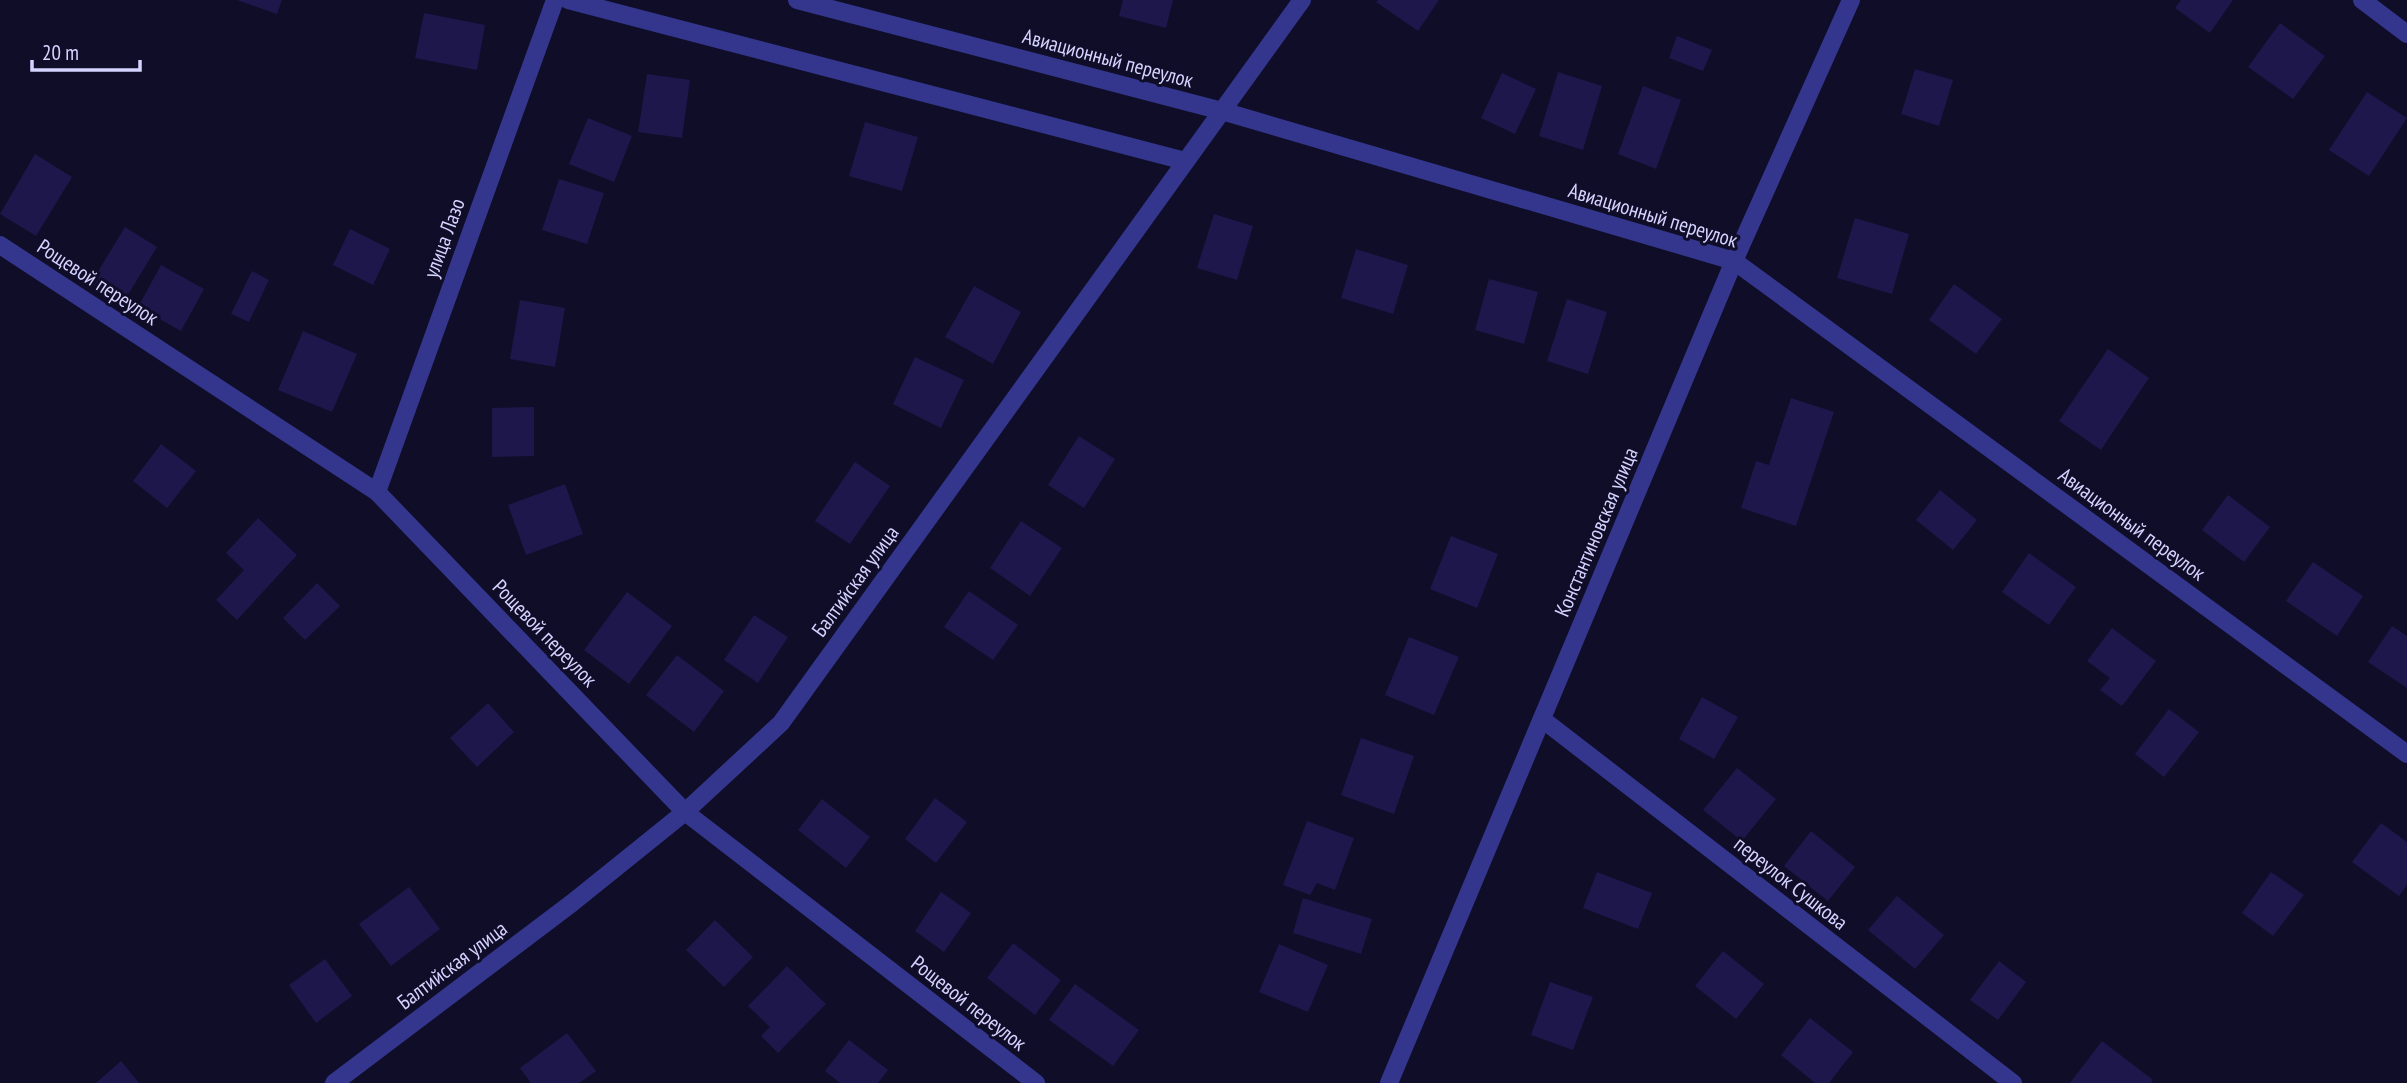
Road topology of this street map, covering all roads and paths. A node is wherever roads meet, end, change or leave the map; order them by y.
1 (555, 0) edge
2 (568, 0) edge
3 (797, 0) edge
4 (1302, 0) edge
5 (1851, 0) edge
6 (2362, 0) edge
7 (2407, 34) edge
8 (1222, 111) junction
9 (1185, 161) junction
10 (0, 245) edge
11 (1734, 261) junction
12 (377, 492) junction
13 (1542, 719) junction
14 (2407, 754) edge
15 (685, 812) junction
16 (334, 1083) edge
17 (1036, 1083) edge
18 (1389, 1083) edge
19 (2013, 1083) edge

1 - 12 street, улица Лазо
2 - 9 street
3 - 8 street, Авиационный переулок
4 - 8 street, Балтийская улица
5 - 11 street, Константиновская улица
6 - 7 street
8 - 9 street, Балтийская улица
8 - 11 street, Авиационный переулок
9 - 15 street, Балтийская улица
10 - 12 street, Рощевой переулок
11 - 13 street, Константиновская улица
11 - 14 street, Авиационный переулок
12 - 15 street, Рощевой переулок
13 - 18 street, Константиновская улица
13 - 19 street, переулок Сушкова
15 - 16 street, Балтийская улица
15 - 17 street, Рощевой переулок

